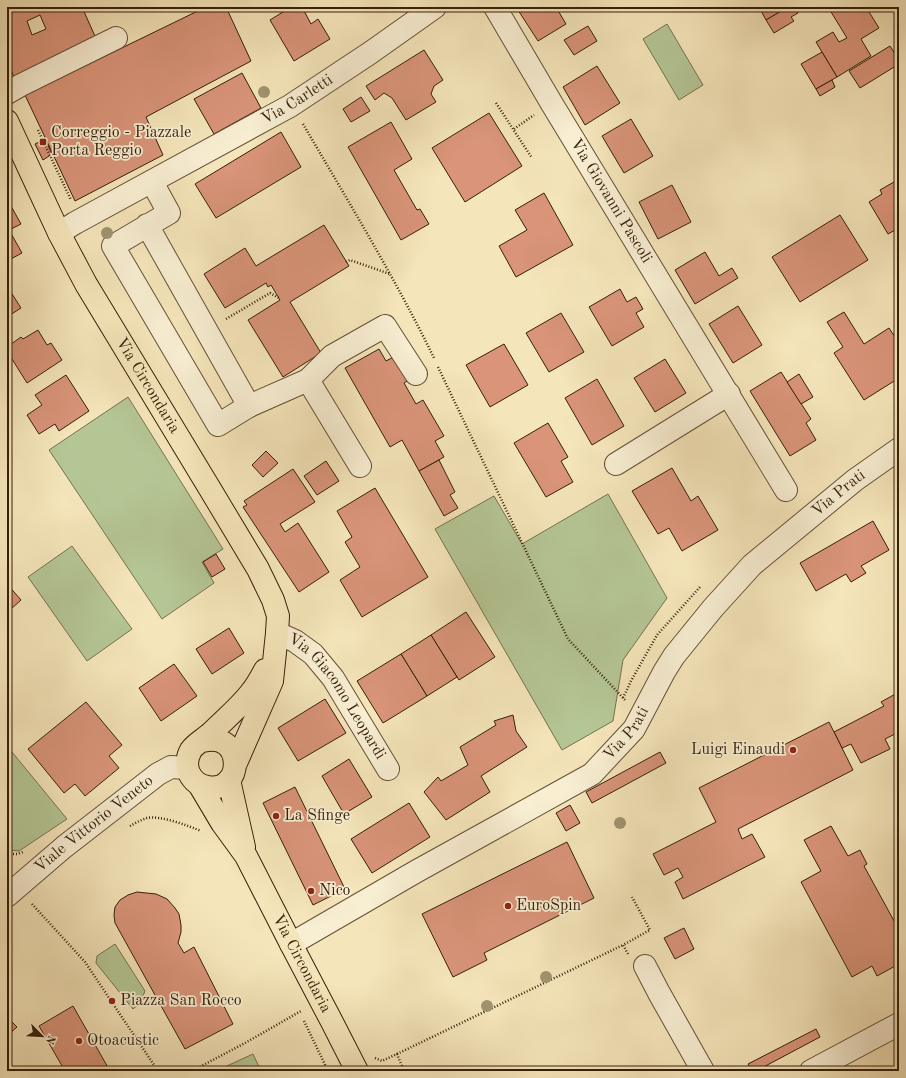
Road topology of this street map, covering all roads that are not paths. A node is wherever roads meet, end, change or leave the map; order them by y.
1 (435, 7) edge
2 (495, 7) edge
3 (116, 38) dead end
4 (7, 93) edge
5 (7, 121) edge
6 (152, 182) junction
7 (147, 225) junction
8 (59, 233) junction
9 (416, 374) dead end
10 (308, 380) junction
11 (729, 394) junction
12 (249, 406) junction
13 (899, 449) edge
14 (616, 464) dead end
15 (360, 466) dead end
16 (786, 490) dead end
17 (276, 642) junction
18 (203, 740) junction
19 (187, 768) junction
20 (388, 769) dead end
21 (233, 772) junction
22 (200, 786) junction
23 (246, 856) junction
24 (15, 890) edge
25 (291, 944) junction
26 (645, 966) dead end
27 (899, 1024) edge
28 (365, 1064) edge
29 (703, 1071) edge
30 (811, 1071) edge

1 - 6 street, Via Carletti
2 - 11 street, Via Giovanni Pascoli
3 - 4 street
5 - 8 main road, Via Circondaria
6 - 7 street
6 - 8 street, Via Carletti
7 - 12 street
7 - 12 street
8 - 17 main road, Via Circondaria
9 - 10 street
10 - 12 street
10 - 15 street
11 - 14 street
11 - 16 street, Via Giovanni Pascoli
13 - 25 street, Via Prati
17 - 18 main road
17 - 20 street, Via Giacomo Leopardi
17 - 21 main road, Via Circondaria
18 - 19 main road
18 - 21 main road, Via Circondaria
19 - 22 main road, Via Circondaria
19 - 24 street, Viale Vittorio Veneto
21 - 22 main road
21 - 23 main road, Via Circondaria
22 - 23 main road, Via Circondaria
23 - 25 main road, Via Circondaria
25 - 28 main road, Via Circondaria
26 - 29 street
27 - 30 street

